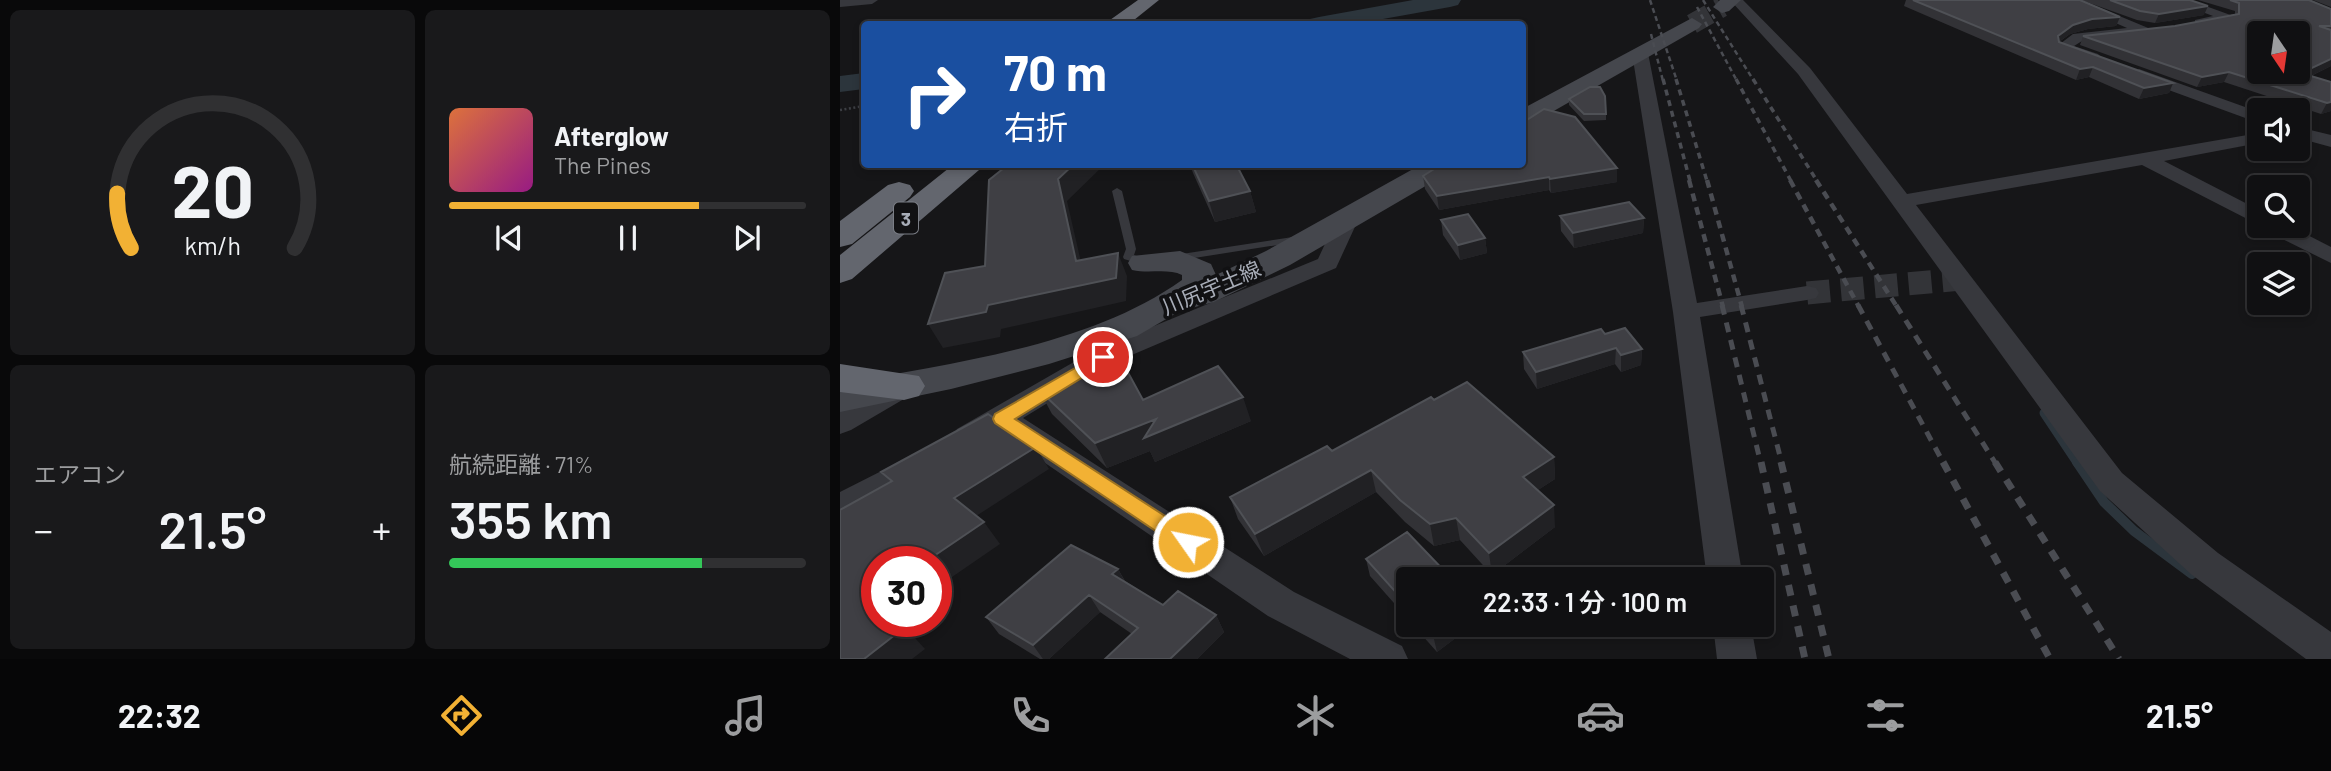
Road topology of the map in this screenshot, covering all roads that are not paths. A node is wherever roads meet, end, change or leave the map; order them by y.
1 (872, 0) edge
2 (2069, 0) edge
3 (2176, 0) edge
4 (1730, 2) edge
5 (840, 3) edge
6 (1150, 11) edge
7 (1125, 21) edge
8 (1692, 24) tunnel mouth
9 (2182, 26) edge
10 (1640, 53) junction
11 (2102, 61) edge
12 (2128, 70) edge
13 (2247, 114) edge
14 (1526, 117) edge
15 (2310, 135) edge
16 (2247, 140) edge
17 (2331, 141) edge
18 (2144, 158) junction
19 (930, 168) edge
20 (967, 168) edge
21 (1436, 168) edge
22 (1117, 191) dead end
23 (1903, 201) junction
24 (2247, 212) edge
25 (1348, 218) junction
26 (1317, 236) junction
27 (2297, 238) edge
28 (2331, 256) edge
29 (845, 261) edge
30 (1144, 263) junction
31 (1807, 293) tunnel mouth
32 (1168, 303) junction
33 (1686, 312) junction
34 (840, 378) edge
35 (904, 386) junction
36 (840, 398) edge
37 (1002, 419) junction
38 (840, 423) edge
39 (840, 508) edge
40 (1723, 567) edge
41 (1734, 637) edge
42 (2331, 654) edge
43 (1388, 659) edge
44 (1737, 659) edge

1 - 5 street
2 - 11 street
3 - 9 street
4 - 23 street
6 - 7 highway
8 - 10 main road
10 - 14 main road
10 - 33 street
12 - 13 street
15 - 17 street
16 - 18 street
18 - 23 street
18 - 24 street
19 - 29 highway, 3
20 - 29 highway, 3
21 - 25 main road, 川尻宇土線
22 - 30 lane
23 - 42 street
25 - 26 main road, 川尻宇土線
25 - 37 street
26 - 30 lane
26 - 32 main road, 川尻宇土線
27 - 28 street
30 - 32 main road
31 - 33 street
32 - 35 main road, 川尻宇土線
33 - 40 street
34 - 35 highway
35 - 36 main road, 川尻宇土線
35 - 38 street
37 - 39 street
37 - 43 street
41 - 44 street

